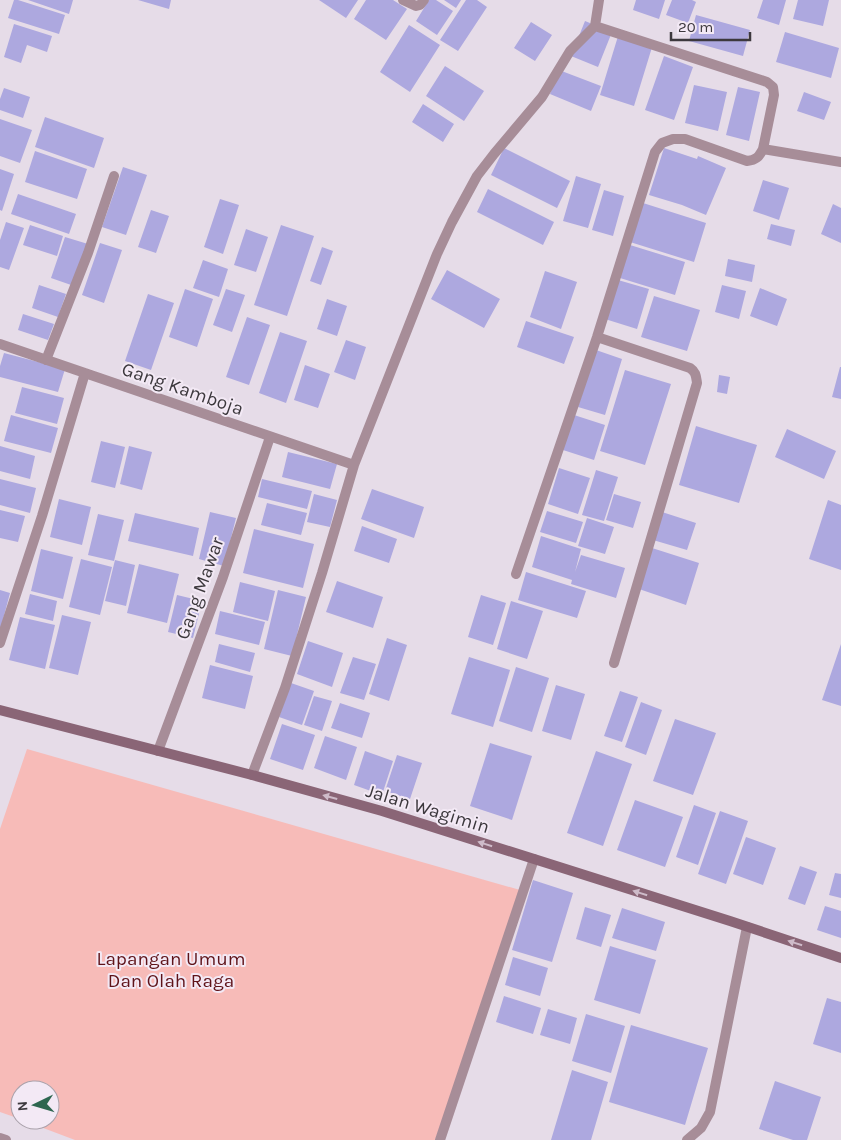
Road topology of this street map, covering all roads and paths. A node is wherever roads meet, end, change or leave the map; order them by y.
1 (403, 0) edge
2 (424, 0) edge
3 (599, 0) edge
4 (595, 26) junction
5 (763, 149) junction
6 (841, 161) edge
7 (114, 176) dead end
8 (597, 337) junction
9 (0, 344) edge
10 (46, 360) junction
11 (85, 373) junction
12 (270, 437) junction
13 (354, 466) junction
14 (516, 574) dead end
15 (0, 643) edge
16 (614, 663) dead end
17 (0, 710) edge
18 (158, 751) junction
19 (252, 775) junction
20 (534, 859) junction
21 (746, 927) junction
22 (841, 958) edge
23 (0, 1138) edge
24 (6, 1140) edge
25 (440, 1140) edge
26 (687, 1140) edge

1 - 2 street
3 - 4 street
4 - 5 street
4 - 13 street
5 - 6 street
5 - 8 street
7 - 10 street
8 - 14 street
8 - 16 street
9 - 10 street, Gang Kamboja
10 - 11 street, Gang Kamboja
11 - 12 street, Gang Kamboja
11 - 15 street
12 - 13 street, Gang Kamboja
12 - 18 street, Gang Mawar
13 - 19 street
17 - 18 main road, Jalan Wagimin
18 - 19 main road, Jalan Wagimin
20 -> 19 main road, Jalan Wagimin
21 -> 20 main road, Jalan Wagimin
20 - 25 street
22 -> 21 main road, Jalan Wagimin
21 - 26 street
23 - 24 street

